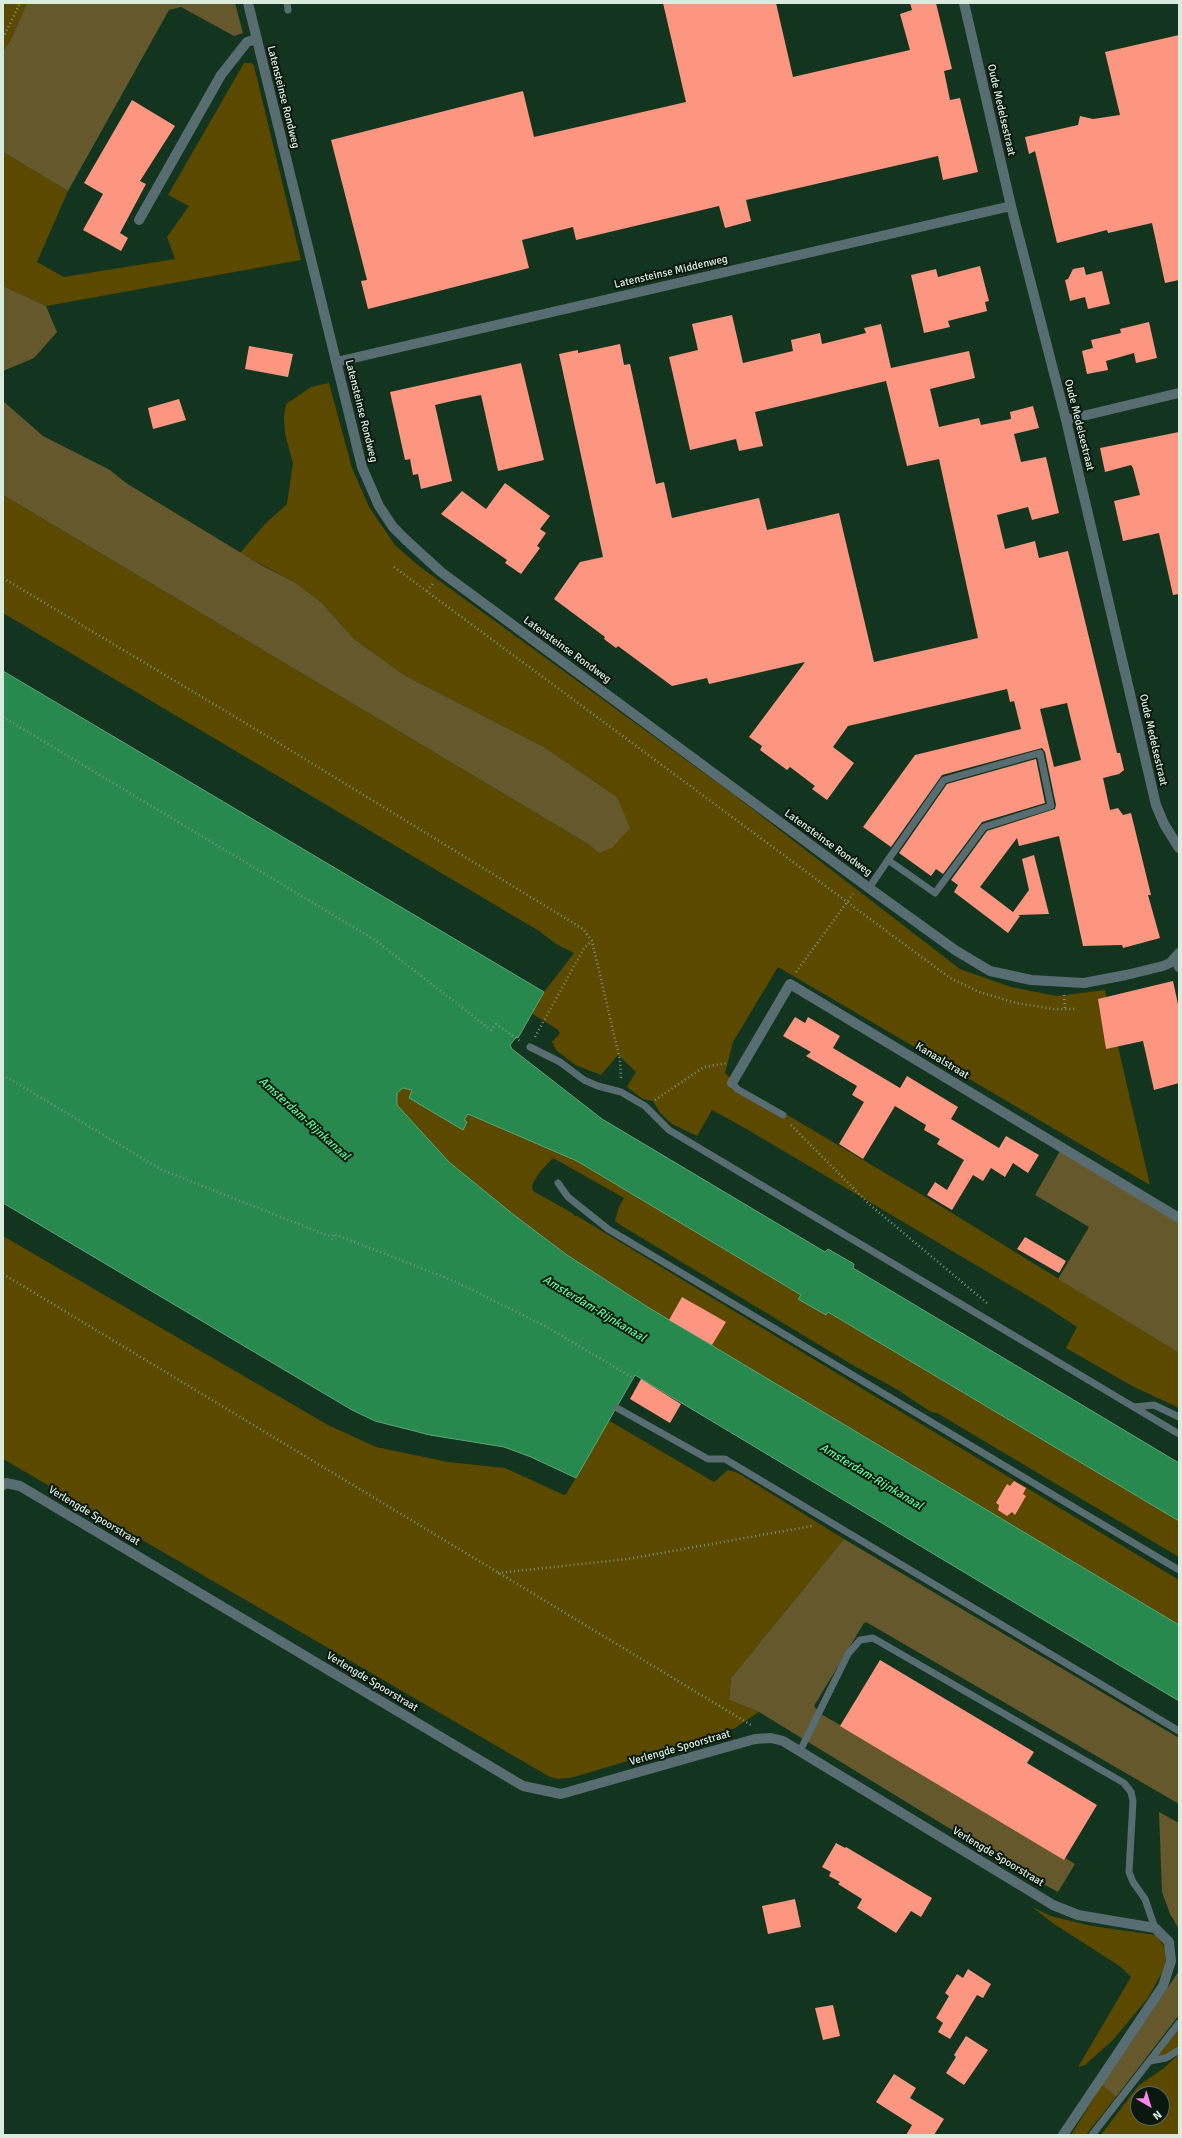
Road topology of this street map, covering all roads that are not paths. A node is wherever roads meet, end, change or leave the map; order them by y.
1 (248, 3) edge
2 (964, 3) edge
3 (257, 39) junction
4 (1011, 206) junction
5 (139, 220) dead end
6 (336, 362) junction
7 (1179, 394) edge
8 (1066, 420) junction
9 (1179, 848) edge
10 (888, 860) junction
11 (865, 885) junction
12 (1178, 959) edge
13 (530, 1047) road end
14 (732, 1083) joint
15 (783, 1115) road end
16 (558, 1183) dead end
17 (1179, 1218) edge
18 (1134, 1407) junction
19 (617, 1408) dead end
20 (1179, 1417) edge
21 (1179, 1434) edge
22 (3, 1485) edge
23 (1179, 1570) edge
24 (1179, 1732) edge
25 (800, 1751) junction
26 (1155, 1928) junction
27 (1179, 2023) edge
28 (1179, 2050) edge
29 (1150, 2061) junction
30 (1063, 2135) edge
31 (1092, 2135) edge

1 - 3 street, Latensteinse Rondweg
2 - 4 street, Oude Medelsestraat
3 - 5 street, Latensteinse Rondweg
3 - 6 street, Latensteinse Rondweg
4 - 6 street, Latensteinse Middenweg
4 - 8 street, Oude Medelsestraat
6 - 11 street, Latensteinse Rondweg
7 - 8 street
8 - 9 street, Oude Medelsestraat
10 - 10 lane
10 - 11 lane
11 - 12 street, Latensteinse Rondweg
13 - 18 lane
14 - 15 lane
14 - 17 street, Kanaalstraat
16 - 23 lane
18 - 20 lane
18 - 21 lane
19 - 24 lane
22 - 25 street, Verlengde Spoorstraat
25 - 26 street, Verlengde Spoorstraat
25 - 26 lane
26 - 30 street
27 - 29 lane
28 - 29 lane
29 - 31 lane

